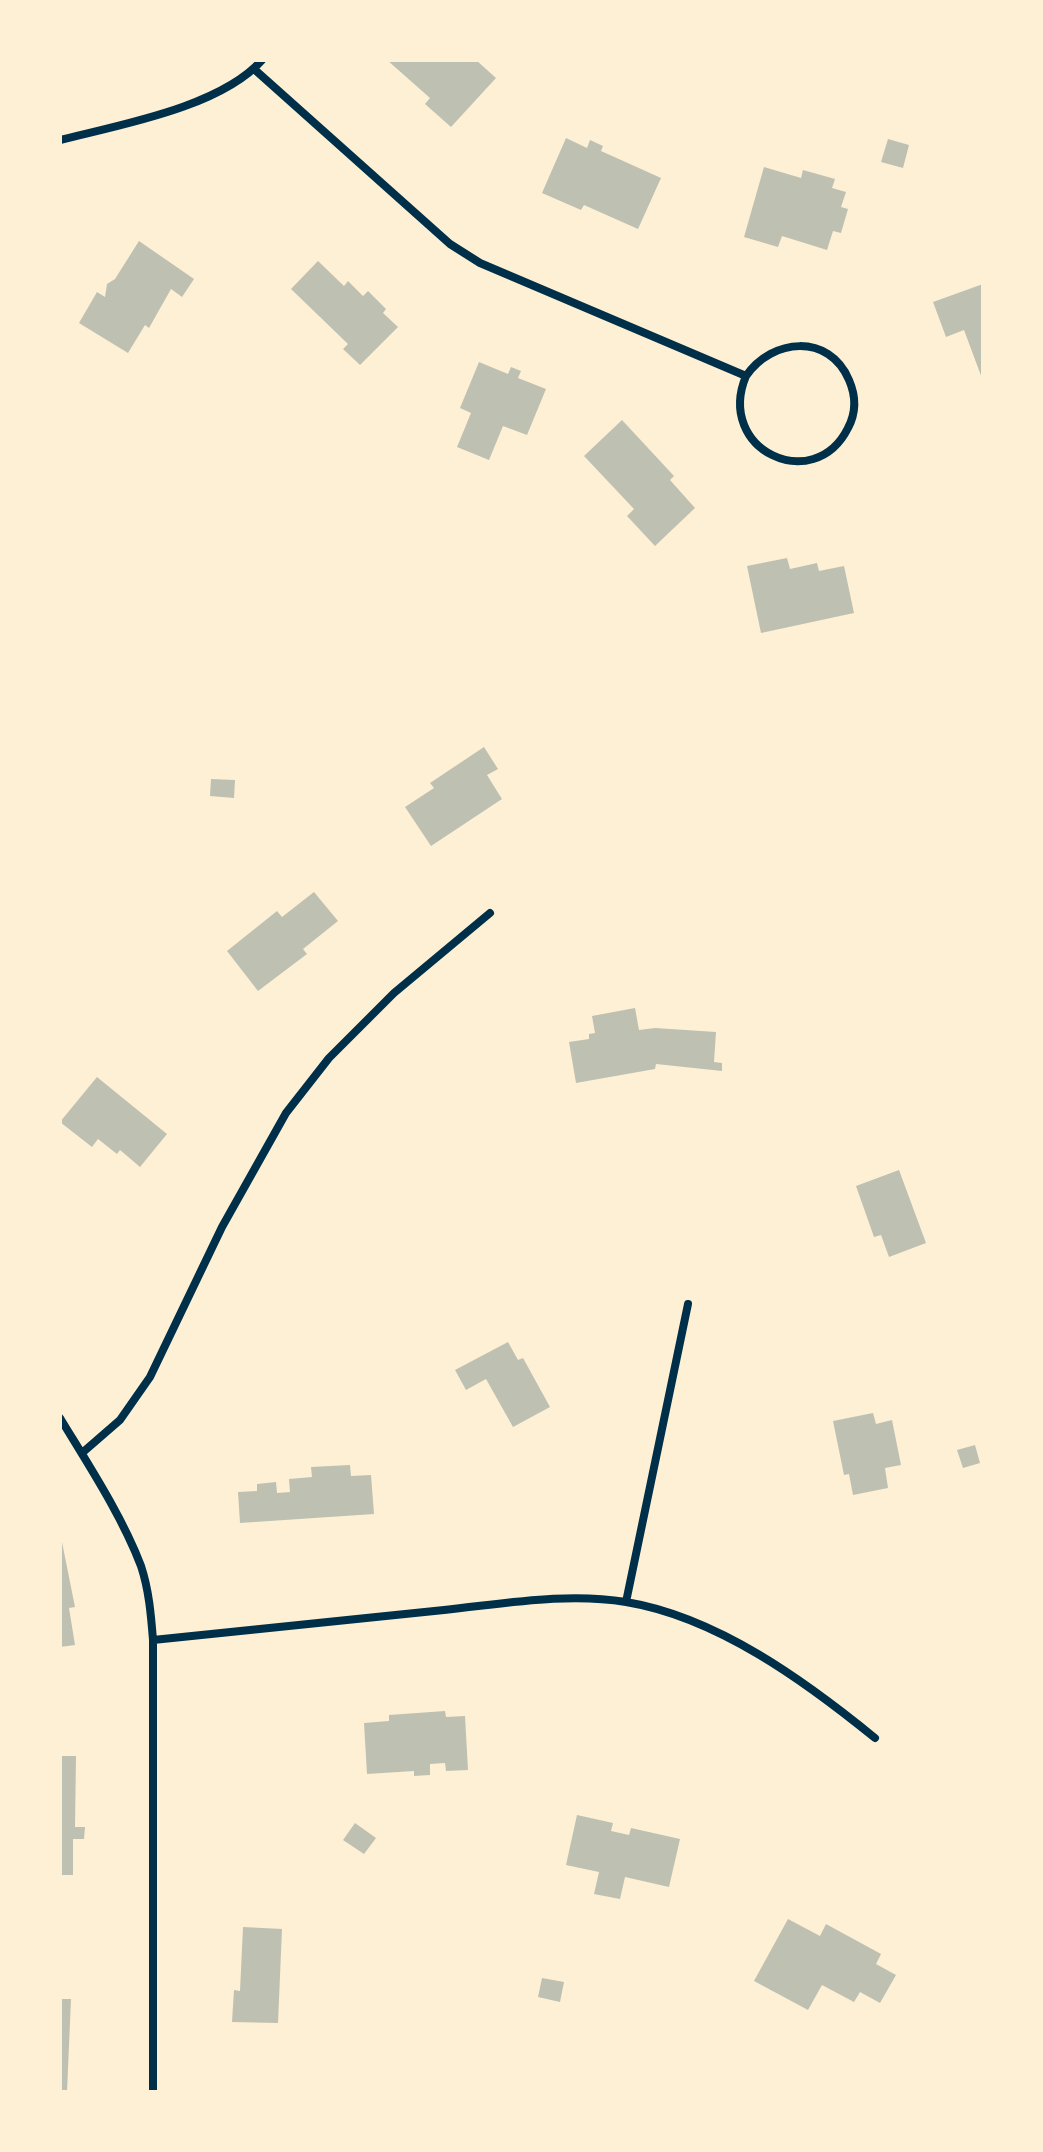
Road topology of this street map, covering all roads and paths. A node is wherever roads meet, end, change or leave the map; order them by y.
1 (262, 60) edge
2 (254, 69) junction
3 (60, 140) edge
4 (746, 376) junction
5 (490, 913) dead end
6 (688, 1304) dead end
7 (60, 1418) edge
8 (82, 1453) junction
9 (626, 1602) junction
10 (153, 1640) junction
11 (875, 1738) dead end
12 (153, 2092) edge

1 - 2 street
2 - 3 street
2 - 4 street
4 - 4 street
5 - 8 street
6 - 9 street
7 - 8 street
8 - 10 street
9 - 10 street
9 - 11 street
10 - 12 street

